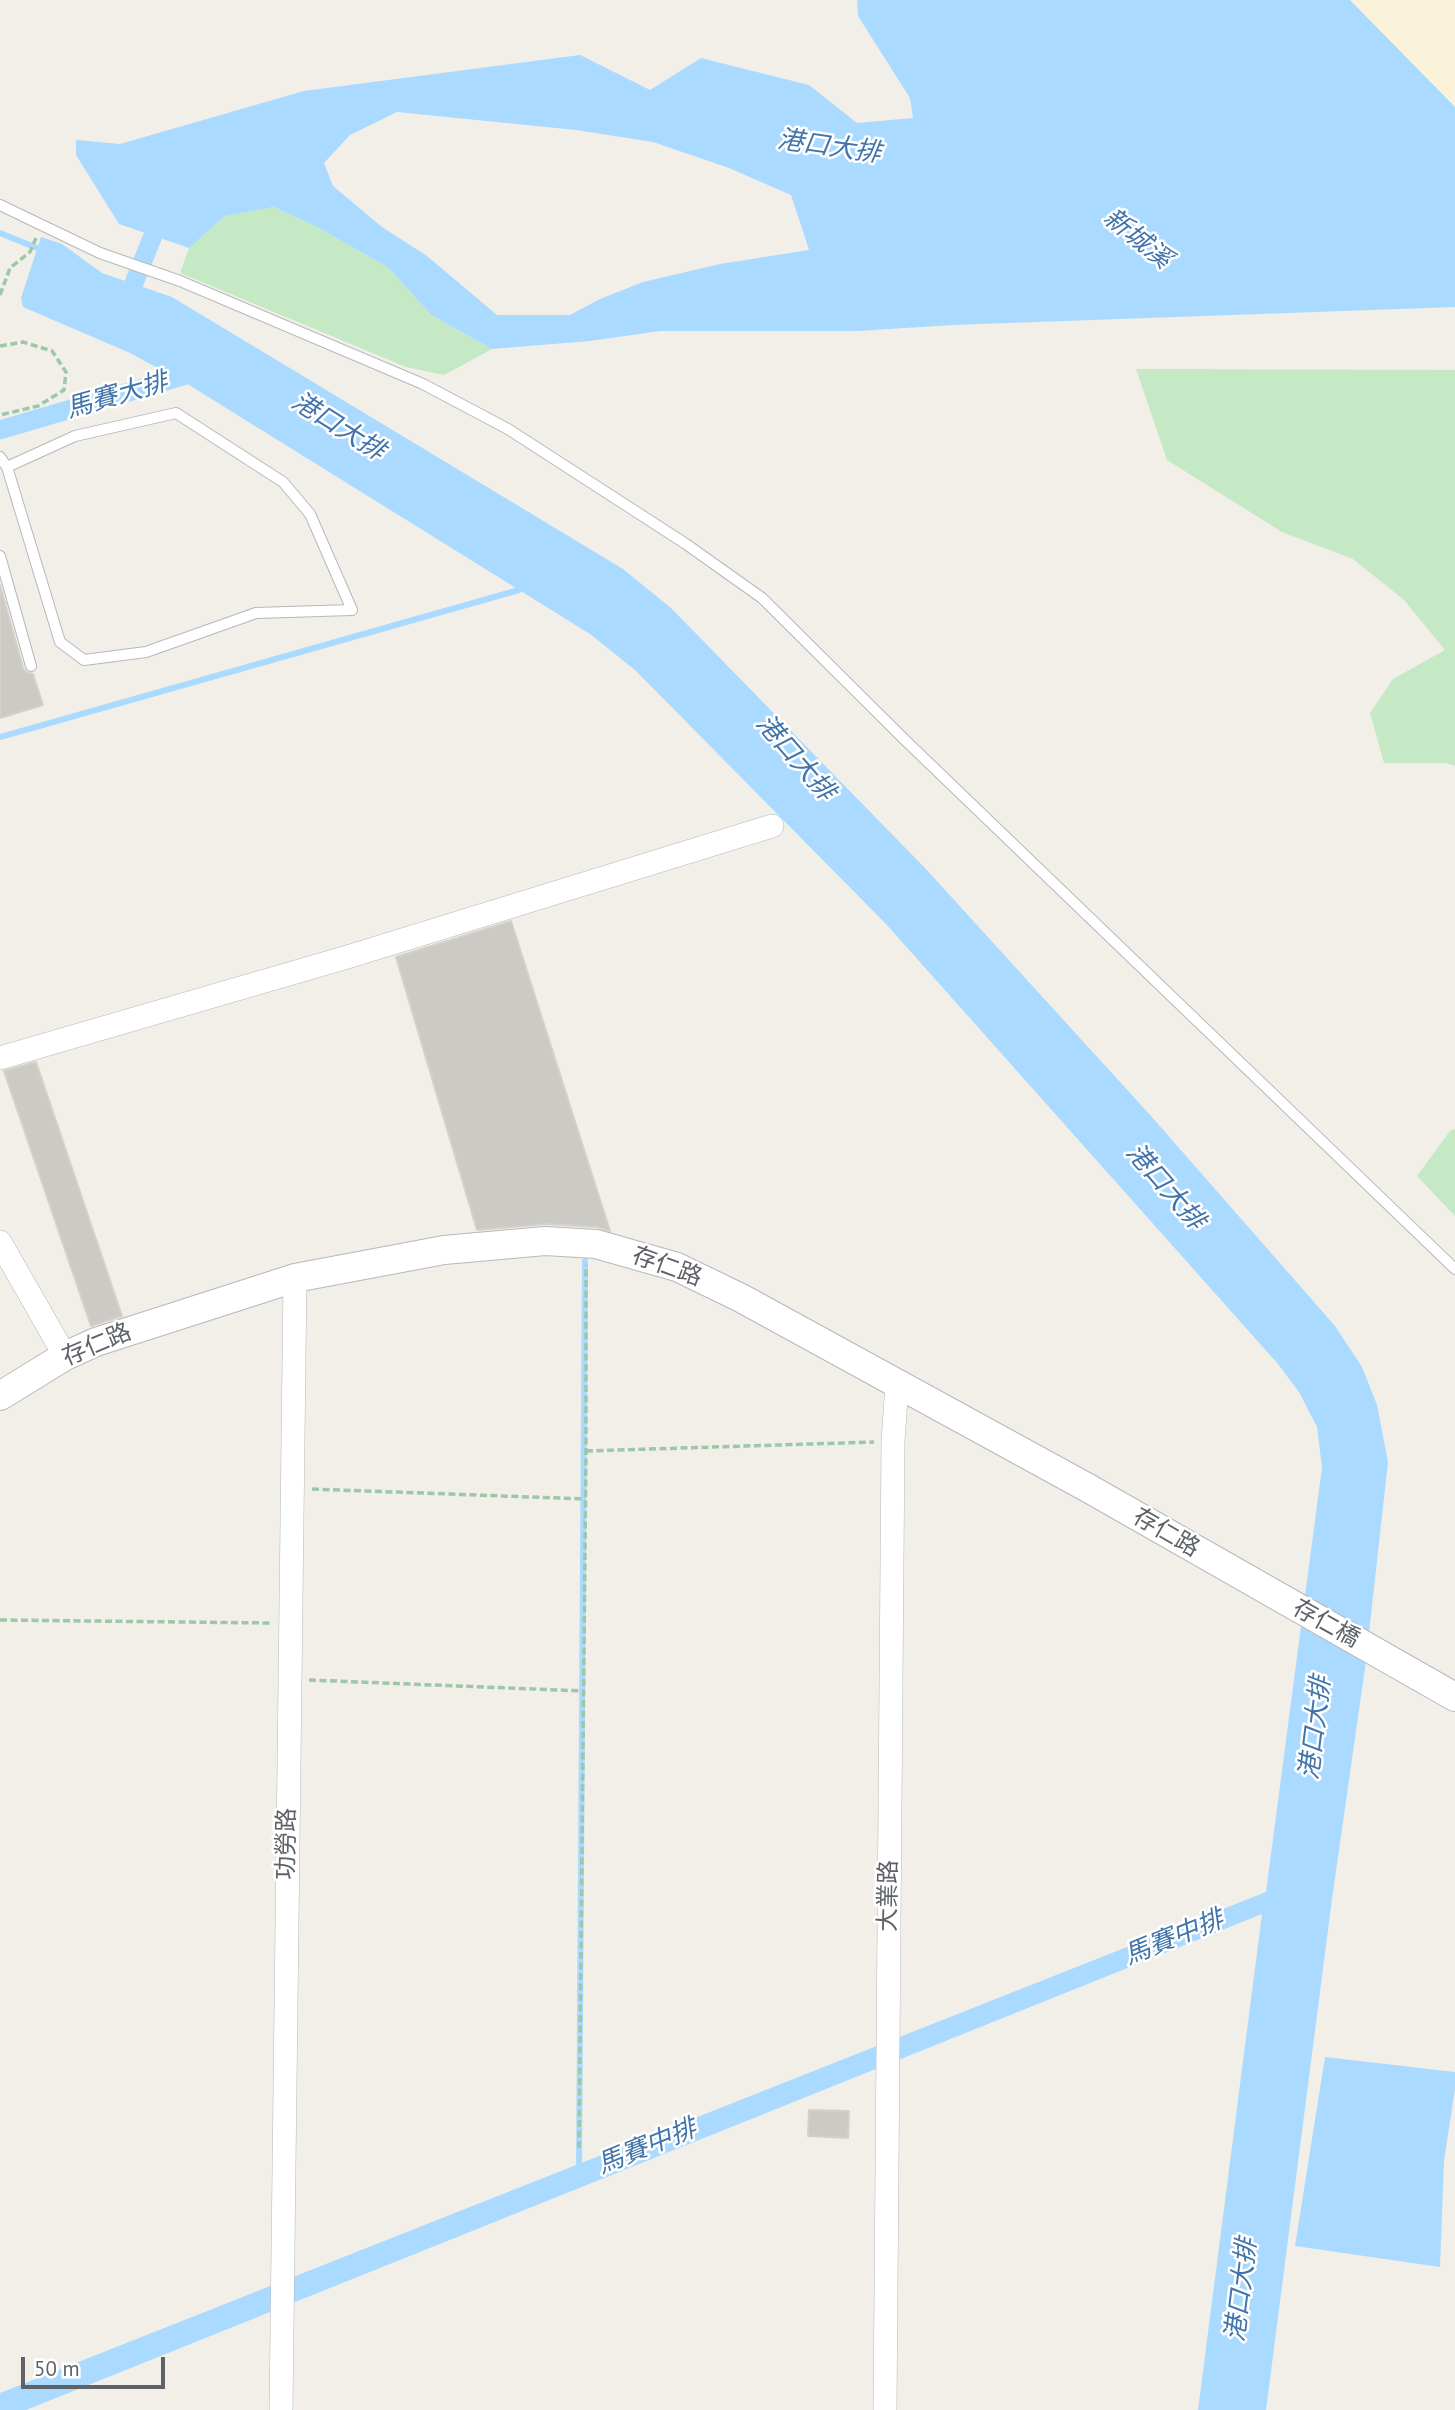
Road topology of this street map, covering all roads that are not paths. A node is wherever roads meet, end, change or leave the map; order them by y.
1 (0, 205) edge
2 (0, 457) edge
3 (7, 467) junction
4 (0, 556) edge
5 (31, 666) dead end
6 (772, 825) dead end
7 (0, 1058) edge
8 (0, 1242) edge
9 (1455, 1269) edge
10 (295, 1278) junction
11 (65, 1356) junction
12 (898, 1383) junction
13 (0, 1396) edge
14 (1280, 1599) joint
15 (1455, 1697) edge
16 (281, 2410) edge
17 (885, 2410) edge

1 - 9 lane
2 - 3 lane
3 - 3 lane
4 - 5 lane
6 - 7 street
8 - 11 street
10 - 11 street, 存仁路
10 - 12 street, 存仁路
10 - 16 street, 功勞路
11 - 13 street, 存仁路
12 - 14 street, 存仁路
12 - 17 street, 大業路
14 - 15 street, 存仁橋

